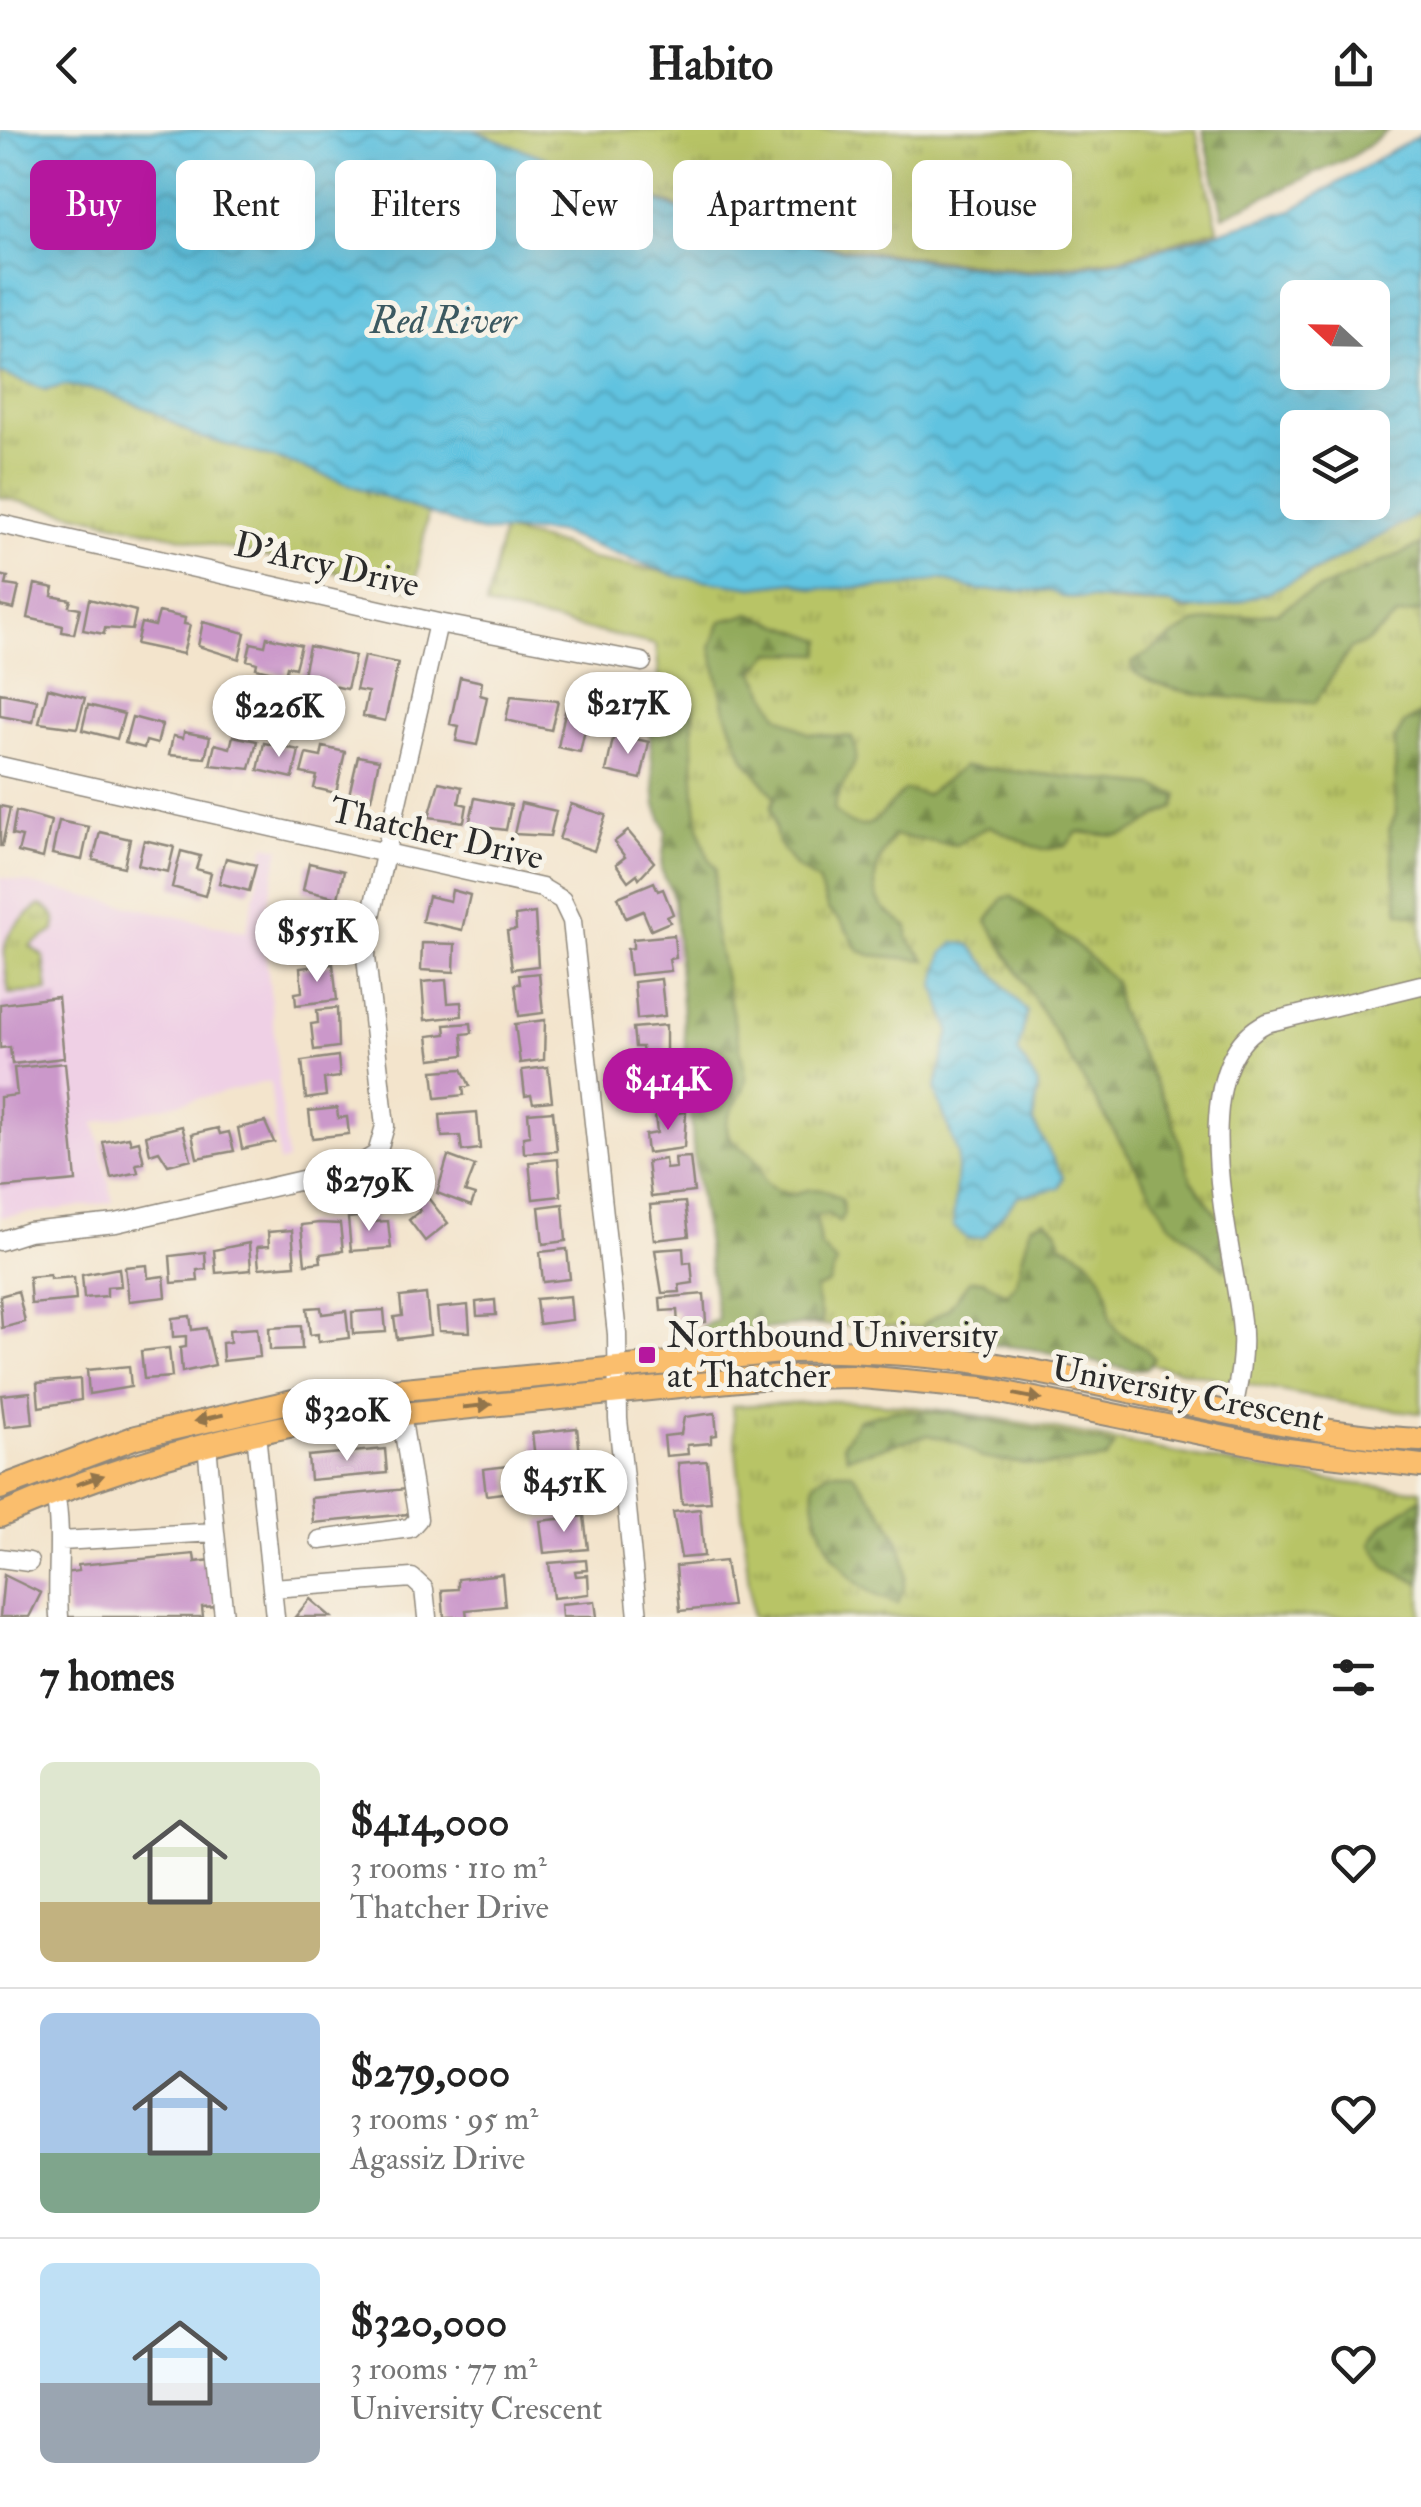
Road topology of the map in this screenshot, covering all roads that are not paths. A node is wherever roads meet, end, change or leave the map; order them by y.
1 (0, 524) edge
2 (438, 623) junction
3 (642, 662) dead end
4 (0, 766) edge
5 (385, 854) junction
6 (1421, 985) edge
7 (0, 1241) edge
8 (617, 1366) junction
9 (618, 1392) junction
10 (1232, 1413) junction
11 (401, 1414) junction
12 (256, 1432) junction
13 (1421, 1440) edge
14 (207, 1444) junction
15 (1421, 1466) edge
16 (0, 1488) edge
17 (55, 1494) junction
18 (0, 1516) edge
19 (215, 1532) junction
20 (320, 1540) dead end
21 (61, 1541) junction
22 (0, 1558) edge
23 (29, 1562) dead end
24 (272, 1588) junction
25 (60, 1617) edge
26 (224, 1617) edge
27 (275, 1617) edge
28 (426, 1617) edge
29 (638, 1617) edge

1 - 2 street, D'Arcy Drive
2 - 3 street, D'Arcy Drive
2 - 5 street
4 - 5 street, Thatcher Drive
5 - 7 street
5 - 8 street, Thatcher Drive
6 - 10 street
8 - 9 street, Thatcher Drive
8 - 10 main road, University Crescent
8 -> 16 main road, University Crescent
11 -> 9 main road, University Crescent
9 -> 15 main road, University Crescent
9 - 29 street, Thatcher Drive
10 - 13 main road, University Crescent
11 - 12 main road, University Crescent
11 - 20 street
12 - 14 main road, University Crescent
12 - 24 street
17 -> 14 main road, University Crescent
14 - 19 street
17 - 18 main road, University Crescent
17 - 21 street
19 - 21 street
19 - 26 street
21 - 25 street
22 - 23 street
24 - 27 street
24 - 28 street

